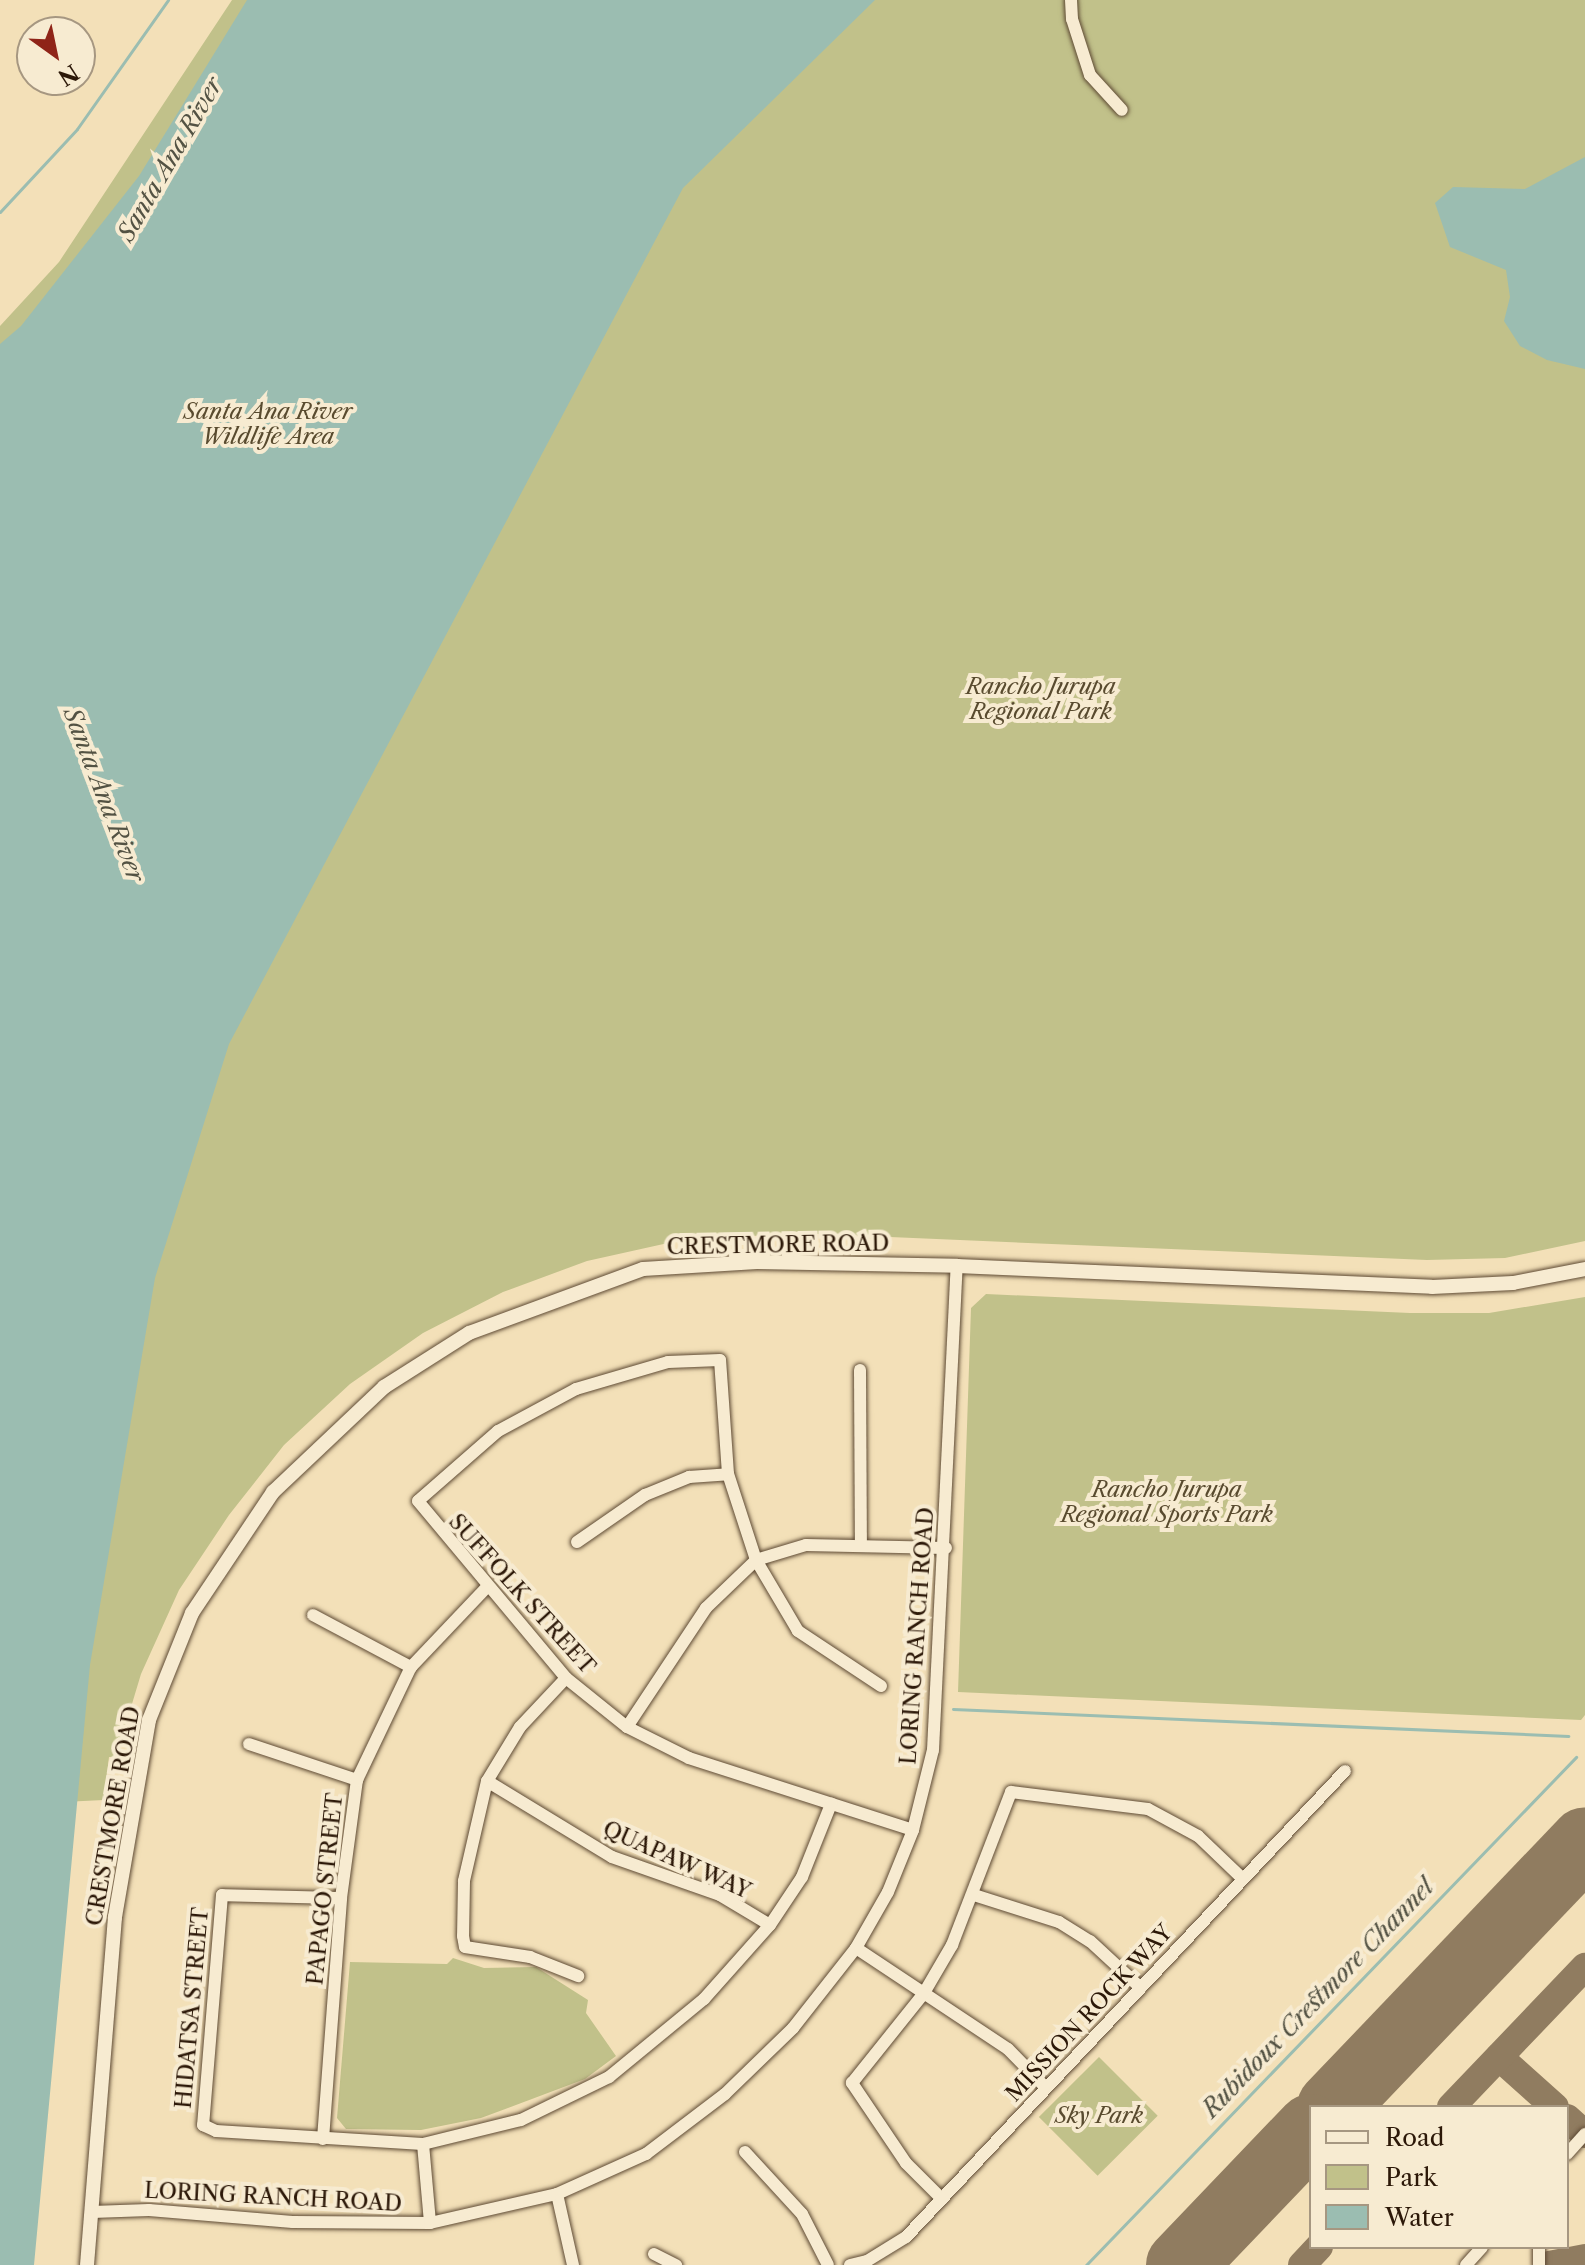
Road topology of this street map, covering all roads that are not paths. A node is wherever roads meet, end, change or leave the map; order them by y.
1 (1071, 0) edge
2 (1122, 110) dead end
3 (957, 1266) junction
4 (1585, 1269) edge
5 (860, 1370) dead end
6 (728, 1474) junction
7 (577, 1542) dead end
8 (861, 1544) junction
9 (946, 1548) junction
10 (756, 1560) junction
11 (486, 1588) junction
12 (313, 1615) dead end
13 (411, 1667) junction
14 (566, 1678) junction
15 (881, 1686) dead end
16 (627, 1727) junction
17 (249, 1744) dead end
18 (1345, 1771) dead end
19 (357, 1780) junction
20 (487, 1781) junction
21 (831, 1804) junction
22 (913, 1830) junction
23 (1243, 1879) junction
24 (974, 1895) junction
25 (341, 1898) junction
26 (770, 1925) junction
27 (856, 1948) junction
28 (578, 1976) dead end
29 (1141, 1988) junction
30 (924, 1993) junction
31 (1046, 2088) junction
32 (1585, 2134) edge
33 (323, 2139) junction
34 (423, 2144) junction
35 (745, 2152) dead end
36 (1569, 2152) edge
37 (557, 2194) junction
38 (942, 2199) junction
39 (92, 2212) junction
40 (430, 2223) junction
41 (1480, 2249) edge
42 (654, 2254) dead end
43 (87, 2265) edge
44 (573, 2265) edge
45 (676, 2265) edge
46 (828, 2265) edge
47 (850, 2265) edge
48 (1466, 2265) edge

1 - 2 street
3 - 4 street, CRESTMORE ROAD
3 - 9 street, LORING RANCH ROAD
3 - 39 street, CRESTMORE ROAD
5 - 8 street
6 - 7 street
6 - 10 street
6 - 11 street, SUFFOLK STREET
8 - 9 street
8 - 10 street
9 - 22 street, LORING RANCH ROAD
10 - 15 street
10 - 16 street
11 - 13 street, PAPAGO STREET
11 - 14 street, SUFFOLK STREET
12 - 13 street
13 - 19 street, PAPAGO STREET
14 - 16 street, SUFFOLK STREET
14 - 20 street
16 - 21 street, SUFFOLK STREET
17 - 19 street
18 - 23 street, MISSION ROCK WAY
19 - 25 street, PAPAGO STREET
20 - 26 street, QUAPAW WAY
20 - 28 street
21 - 22 street, SUFFOLK STREET
21 - 26 street
22 - 27 street, LORING RANCH ROAD
23 - 24 street
23 - 29 street, MISSION ROCK WAY
24 - 29 street
24 - 30 street
25 - 33 street, PAPAGO STREET
25 - 33 street, HIDATSA STREET
26 - 34 street
27 - 30 street
27 - 37 street, LORING RANCH ROAD
29 - 31 street, MISSION ROCK WAY
30 - 31 street
30 - 38 street
31 - 38 street, MISSION ROCK WAY
32 - 36 street
33 - 34 street
34 - 40 street
35 - 46 street
37 - 40 street, LORING RANCH ROAD
37 - 44 street
38 - 47 street, MISSION ROCK WAY
39 - 40 street, LORING RANCH ROAD
39 - 43 street, CRESTMORE ROAD
41 - 48 street
42 - 45 street

